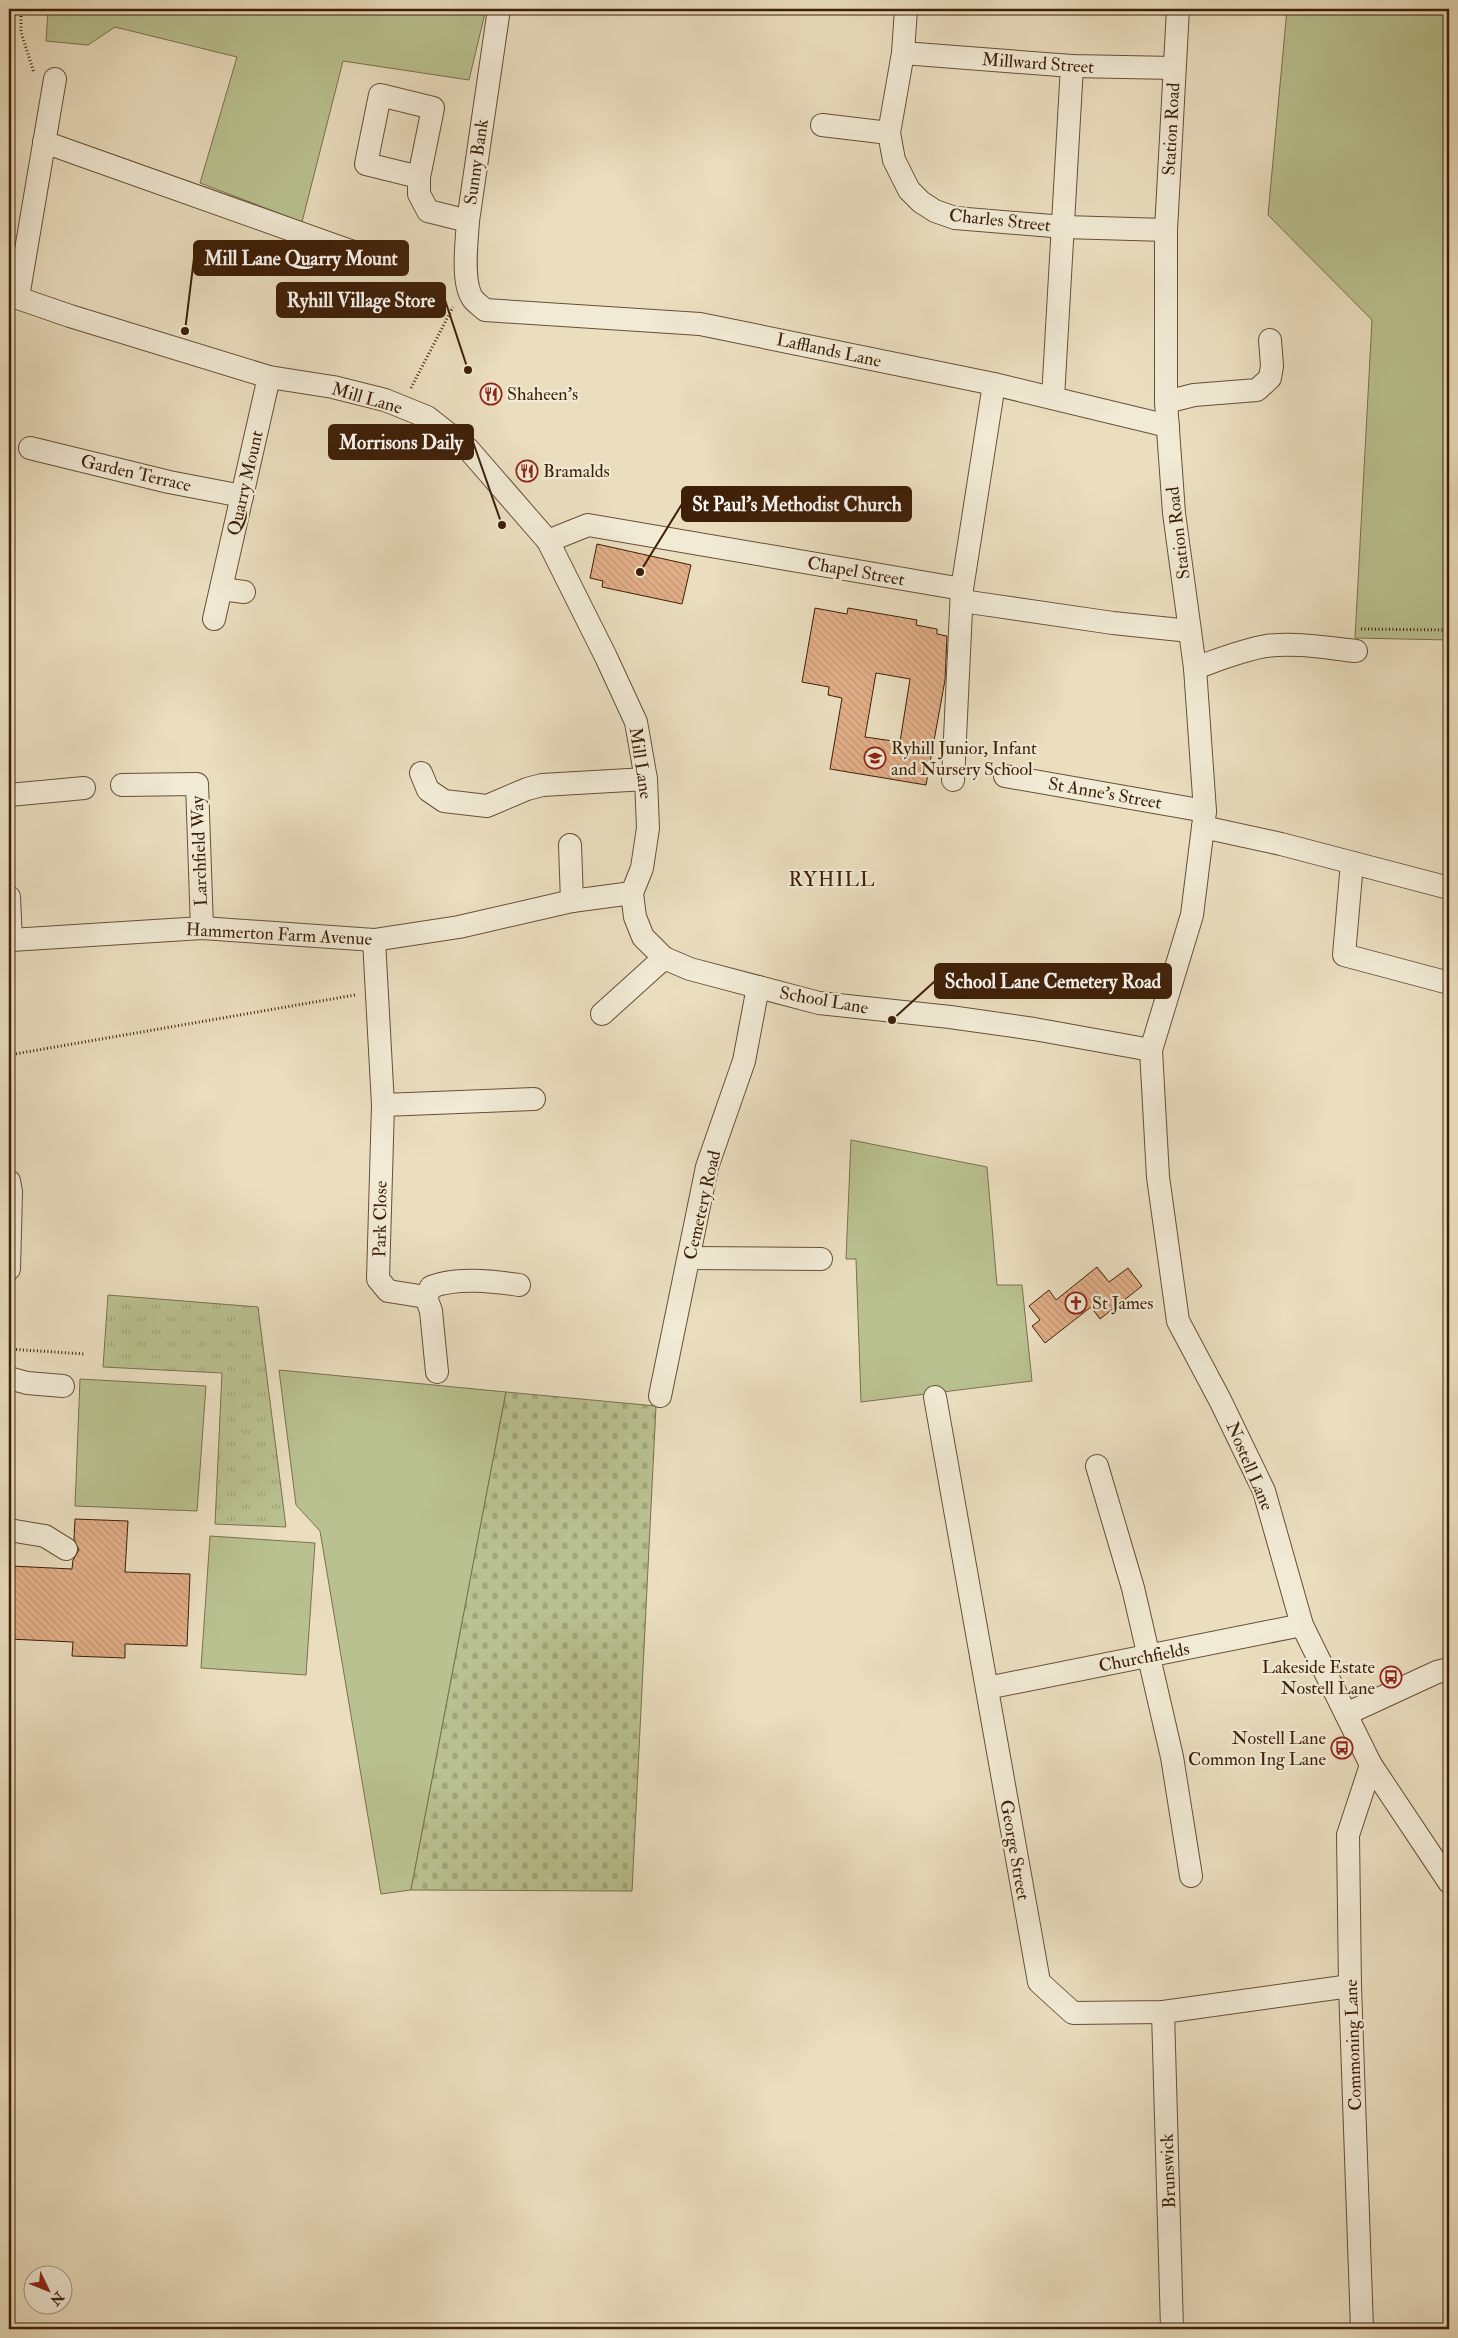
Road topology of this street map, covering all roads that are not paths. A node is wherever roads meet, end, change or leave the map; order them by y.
1 (499, 9) edge
2 (906, 9) edge
3 (1178, 9) edge
4 (903, 53) junction
5 (1072, 66) junction
6 (1174, 68) junction
7 (55, 79) road end
8 (822, 125) dead end
9 (889, 133) junction
10 (44, 142) junction
11 (419, 177) dead end
12 (468, 221) junction
13 (1064, 227) junction
14 (1166, 230) junction
15 (376, 260) dead end
16 (13, 296) edge
17 (485, 310) joint
18 (1270, 340) dead end
19 (269, 377) junction
20 (994, 384) junction
21 (1053, 398) junction
22 (1166, 402) junction
23 (1168, 426) junction
24 (30, 448) dead end
25 (242, 496) junction
26 (548, 541) junction
27 (221, 589) junction
28 (244, 592) dead end
29 (962, 595) junction
30 (214, 619) dead end
31 (1190, 630) junction
32 (1356, 651) dead end
33 (1195, 668) junction
34 (421, 773) dead end
35 (1005, 776) dead end
36 (646, 779) junction
37 (953, 780) dead end
38 (122, 785) dead end
39 (84, 788) dead end
40 (9, 795) edge
41 (1204, 819) junction
42 (570, 845) dead end
43 (1352, 863) junction
44 (1449, 888) edge
45 (632, 893) junction
46 (9, 897) edge
47 (572, 900) junction
48 (202, 928) junction
49 (374, 940) junction
50 (664, 958) junction
51 (1449, 982) edge
52 (758, 988) junction
53 (602, 1014) dead end
54 (1150, 1050) junction
55 (534, 1099) dead end
56 (383, 1105) junction
57 (9, 1181) edge
58 (690, 1258) junction
59 (821, 1259) dead end
60 (9, 1269) edge
61 (519, 1285) dead end
62 (426, 1297) junction
63 (437, 1372) dead end
64 (9, 1378) edge
65 (63, 1386) dead end
66 (660, 1396) dead end
67 (935, 1397) dead end
68 (1097, 1466) dead end
69 (9, 1530) edge
70 (66, 1549) dead end
71 (1302, 1624) junction
72 (1147, 1657) junction
73 (1449, 1669) edge
74 (986, 1688) junction
75 (1346, 1714) junction
76 (1371, 1765) junction
77 (1191, 1876) dead end
78 (1449, 1882) edge
79 (1350, 1986) junction
80 (1163, 2012) junction
81 (1172, 2329) edge
82 (1362, 2329) edge

1 - 12 street, Sunny Bank
2 - 4 street, Charles Street
3 - 6 street, Station Road
4 - 5 street, Millward Street
4 - 9 street, Charles Street
5 - 6 street, Millward Street
5 - 13 street
6 - 14 street, Station Road
7 - 10 street
8 - 9 street
9 - 13 street, Charles Street
10 - 15 street
10 - 16 street
11 - 12 street
12 - 17 street, Sunny Bank
13 - 14 street, Charles Street
13 - 21 street
14 - 22 street, Station Road
16 - 19 street, Mill Lane
17 - 20 street, Lafflands Lane
18 - 22 street
19 - 25 street, Quarry Mount
19 - 26 street, Mill Lane
20 - 21 street, Lafflands Lane
20 - 29 street
21 - 23 street, Lafflands Lane
22 - 23 street, Station Road
23 - 31 street, Station Road
24 - 25 street, Garden Terrace
25 - 27 street, Quarry Mount
26 - 29 street, Chapel Street
26 - 36 street, Mill Lane
27 - 28 street
27 - 30 street, Quarry Mount
29 - 31 street, Chapel Street
29 - 37 street
31 - 33 street, Station Road
32 - 33 street
33 - 41 street, Station Road
34 - 36 street
35 - 41 street, St Anne's Street
36 - 45 street, Mill Lane
38 - 48 street, Larchfield Way
39 - 40 street
41 - 43 street, St Anne's Street
41 - 54 street, Station Road
42 - 47 street
43 - 44 street, St Anne's Street
43 - 51 street
45 - 47 street, Hammerton Farm Avenue
45 - 50 street, School Lane
46 - 48 street, Hammerton Farm Avenue
47 - 49 street, Hammerton Farm Avenue
48 - 49 street, Hammerton Farm Avenue
49 - 56 street, Park Close
50 - 52 street, School Lane
50 - 53 street
52 - 54 street, School Lane
52 - 58 street, Cemetery Road
54 - 71 street, Nostell Lane
55 - 56 street
56 - 62 street, Park Close
57 - 60 street
58 - 59 street
58 - 66 street, Cemetery Road
61 - 62 street
62 - 63 street
64 - 65 street
67 - 74 street, George Street
68 - 72 street
69 - 70 street
71 - 72 street, Churchfields
71 - 75 street, Nostell Lane
72 - 74 street, Churchfields
72 - 77 street
73 - 75 street
74 - 80 street, George Street
75 - 76 street, Nostell Lane
76 - 78 street, Nostell Lane
76 - 79 street, Commoning Lane
79 - 80 street, George Street
79 - 82 street, Commoning Lane
80 - 81 street, Brunswick

